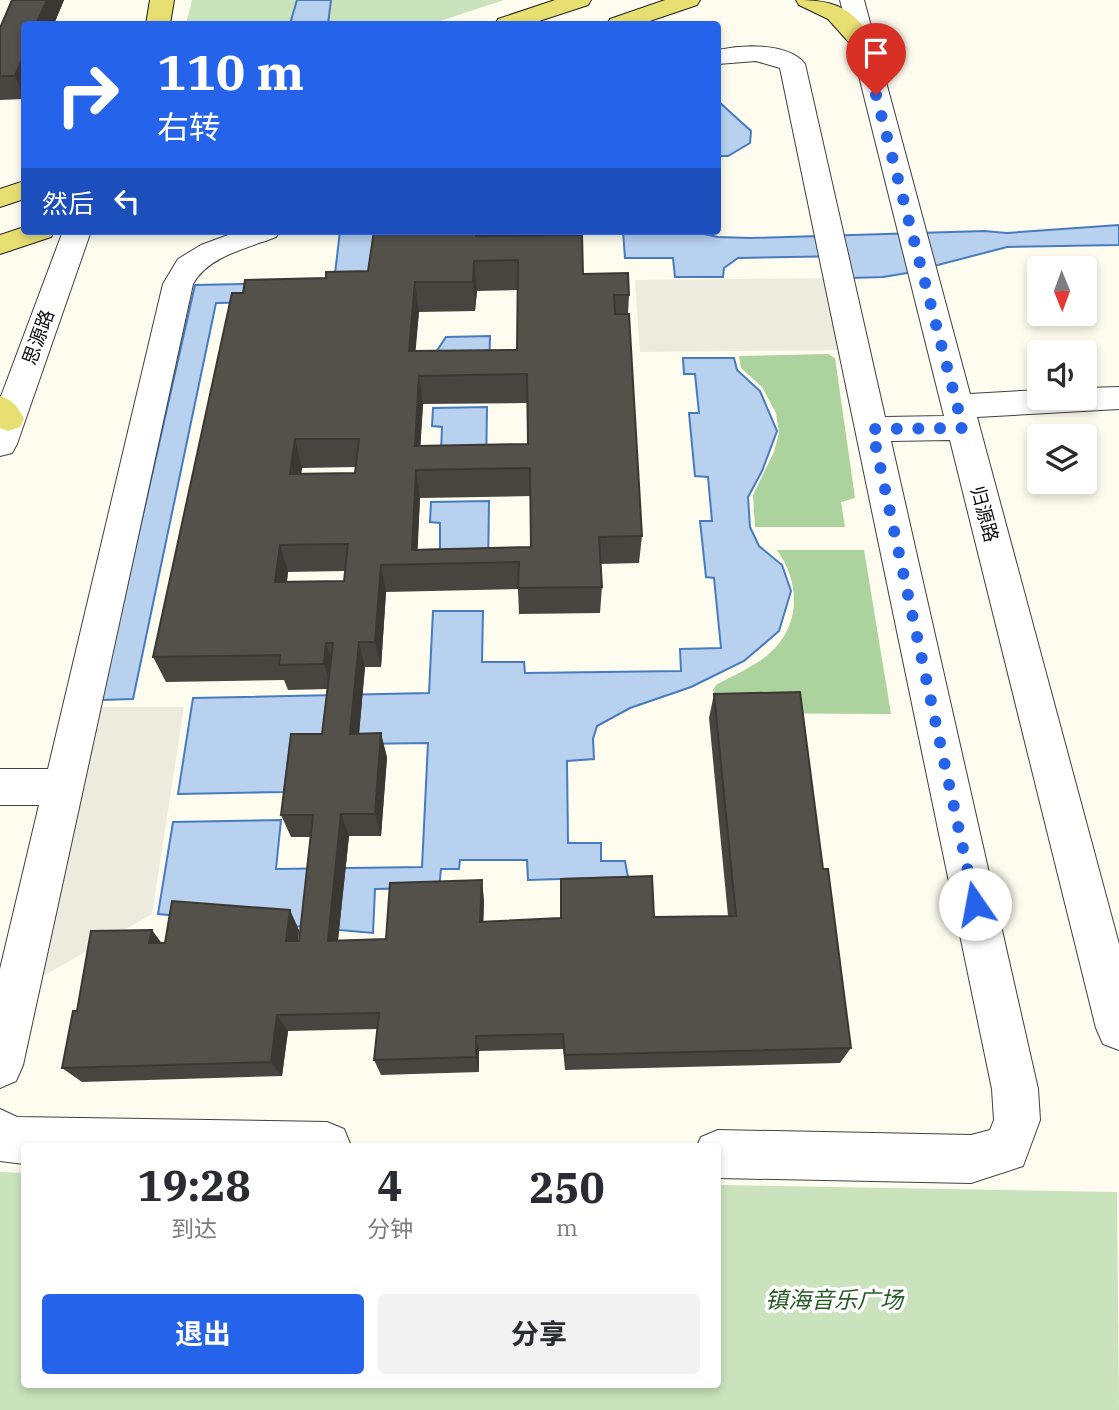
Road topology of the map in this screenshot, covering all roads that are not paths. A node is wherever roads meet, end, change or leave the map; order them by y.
1 (161, 0) edge
2 (579, 0) edge
3 (688, 0) edge
4 (808, 0) edge
5 (852, 0) edge
6 (152, 21) edge
7 (158, 21) edge
8 (516, 21) edge
9 (628, 21) edge
10 (863, 43) junction
11 (721, 56) edge
12 (21, 191) edge
13 (0, 198) edge
14 (30, 235) edge
15 (75, 235) edge
16 (256, 235) edge
17 (0, 246) edge
18 (1119, 398) edge
19 (960, 417) junction
20 (3, 424) edge
21 (872, 429) junction
22 (63, 787) junction
23 (0, 788) edge
24 (1119, 1028) edge
25 (0, 1065) edge
26 (0, 1133) edge
27 (167, 1143) edge
28 (721, 1154) edge

1 - 6 street
1 - 7 main road
2 - 8 main road
3 - 9 main road
4 - 10 main road
5 - 10 street, 归源路
10 - 19 street, 归源路
11 - 21 street
12 - 13 main road
14 - 17 main road
15 - 20 street, 思源路
16 - 22 street
18 - 19 street
19 - 21 street
19 - 24 street, 归源路
21 - 28 street
22 - 23 street
22 - 25 street
26 - 27 street

